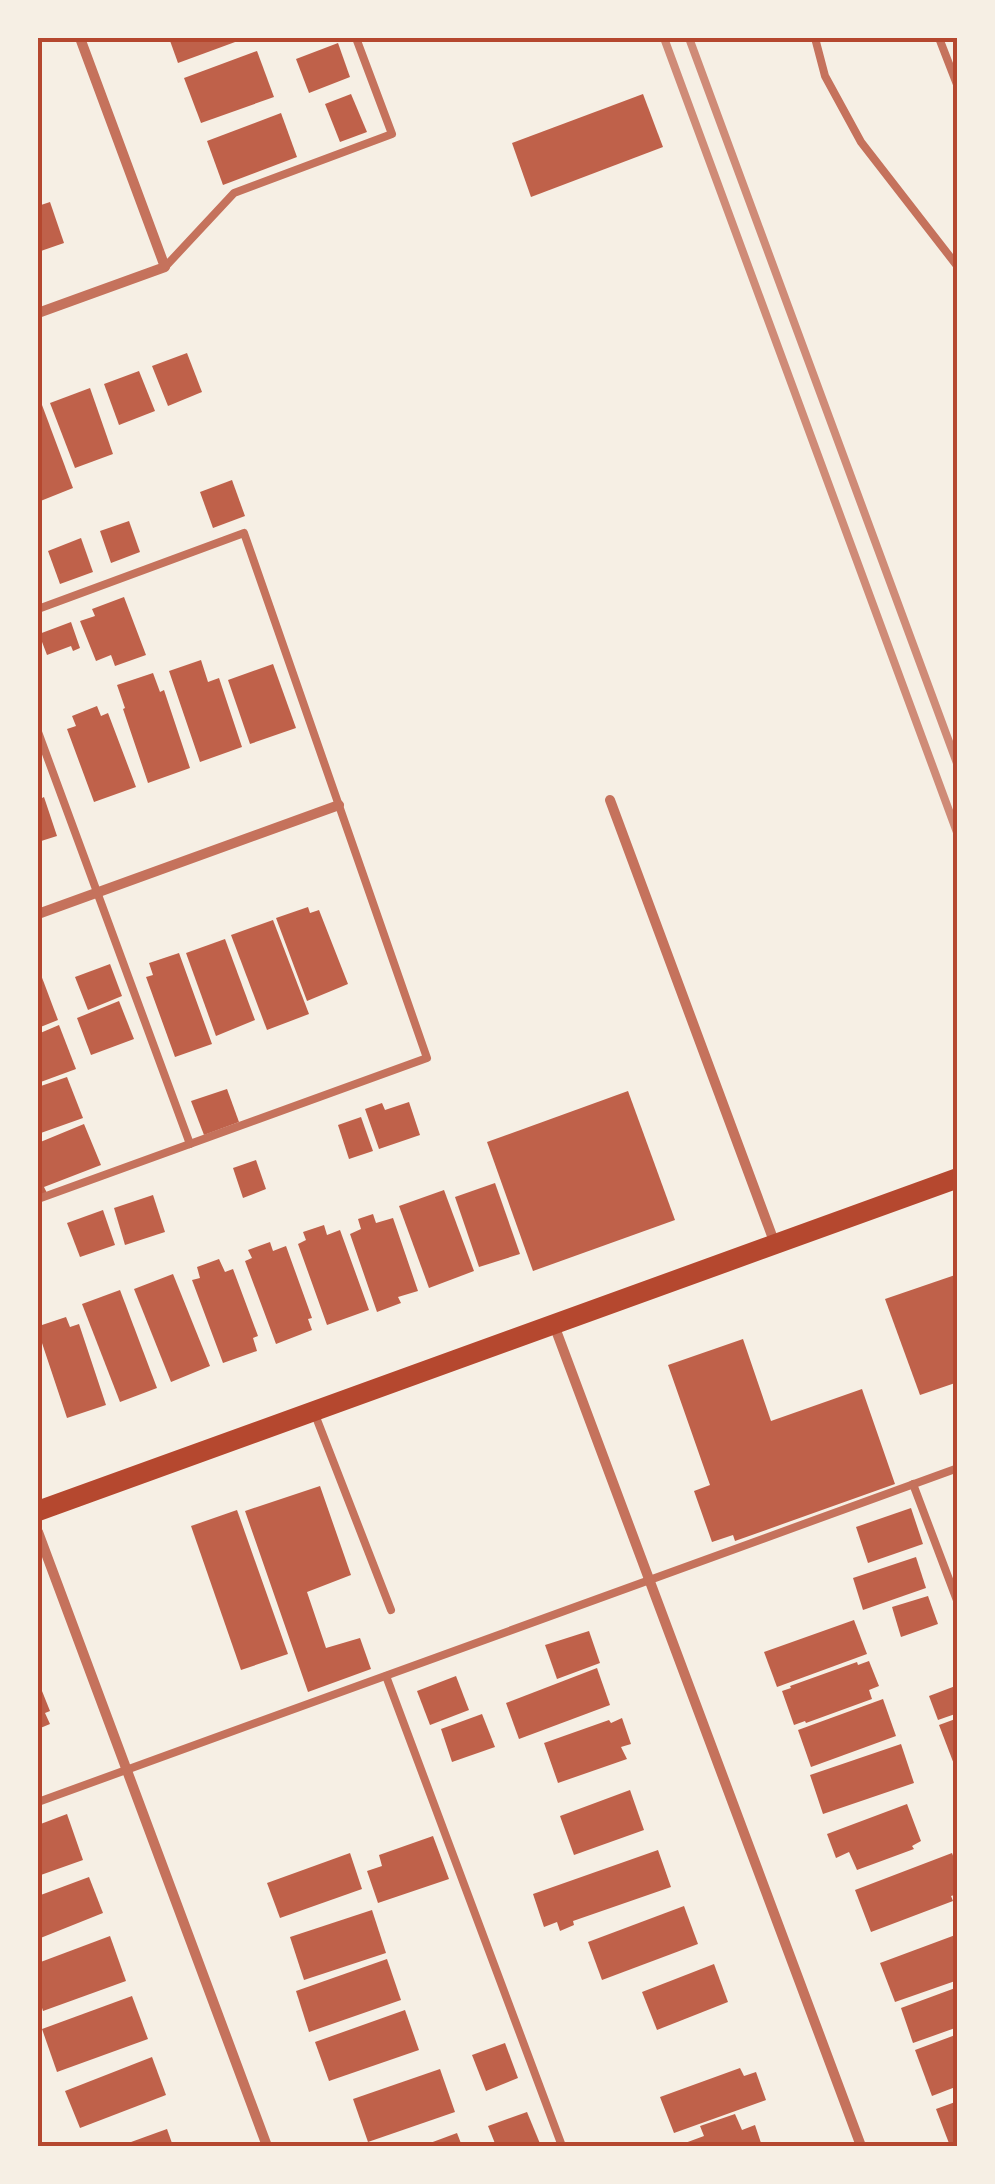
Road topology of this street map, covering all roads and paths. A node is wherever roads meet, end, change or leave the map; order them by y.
1 (80, 38) edge
2 (356, 38) edge
3 (814, 38) edge
4 (939, 38) edge
5 (958, 87) edge
6 (958, 266) edge
7 (165, 267) junction
8 (38, 313) edge
9 (38, 609) edge
10 (38, 732) edge
11 (610, 800) dead end
12 (339, 805) junction
13 (97, 892) junction
14 (38, 914) edge
15 (190, 1144) junction
16 (958, 1178) edge
17 (38, 1199) edge
18 (775, 1244) junction
19 (554, 1324) junction
20 (314, 1412) junction
21 (958, 1468) edge
22 (913, 1484) junction
23 (38, 1511) edge
24 (38, 1532) edge
25 (650, 1580) junction
26 (958, 1603) edge
27 (390, 1610) dead end
28 (386, 1676) junction
29 (126, 1770) junction
30 (38, 1802) edge
31 (267, 2146) edge
32 (562, 2146) edge
33 (860, 2146) edge

1 - 7 street
2 - 7 lane
3 - 6 lane
4 - 5 lane
7 - 8 street
9 - 12 lane
10 - 13 lane
11 - 18 street
12 - 13 street
12 - 15 lane
13 - 14 street
13 - 15 lane
15 - 17 lane
16 - 18 main road
18 - 19 main road
19 - 20 main road
19 - 25 street
20 - 23 main road
20 - 27 lane
21 - 22 lane
22 - 25 lane
22 - 26 lane
24 - 29 street
25 - 28 lane
25 - 33 street
28 - 29 lane
28 - 32 lane
29 - 30 lane
29 - 31 street

